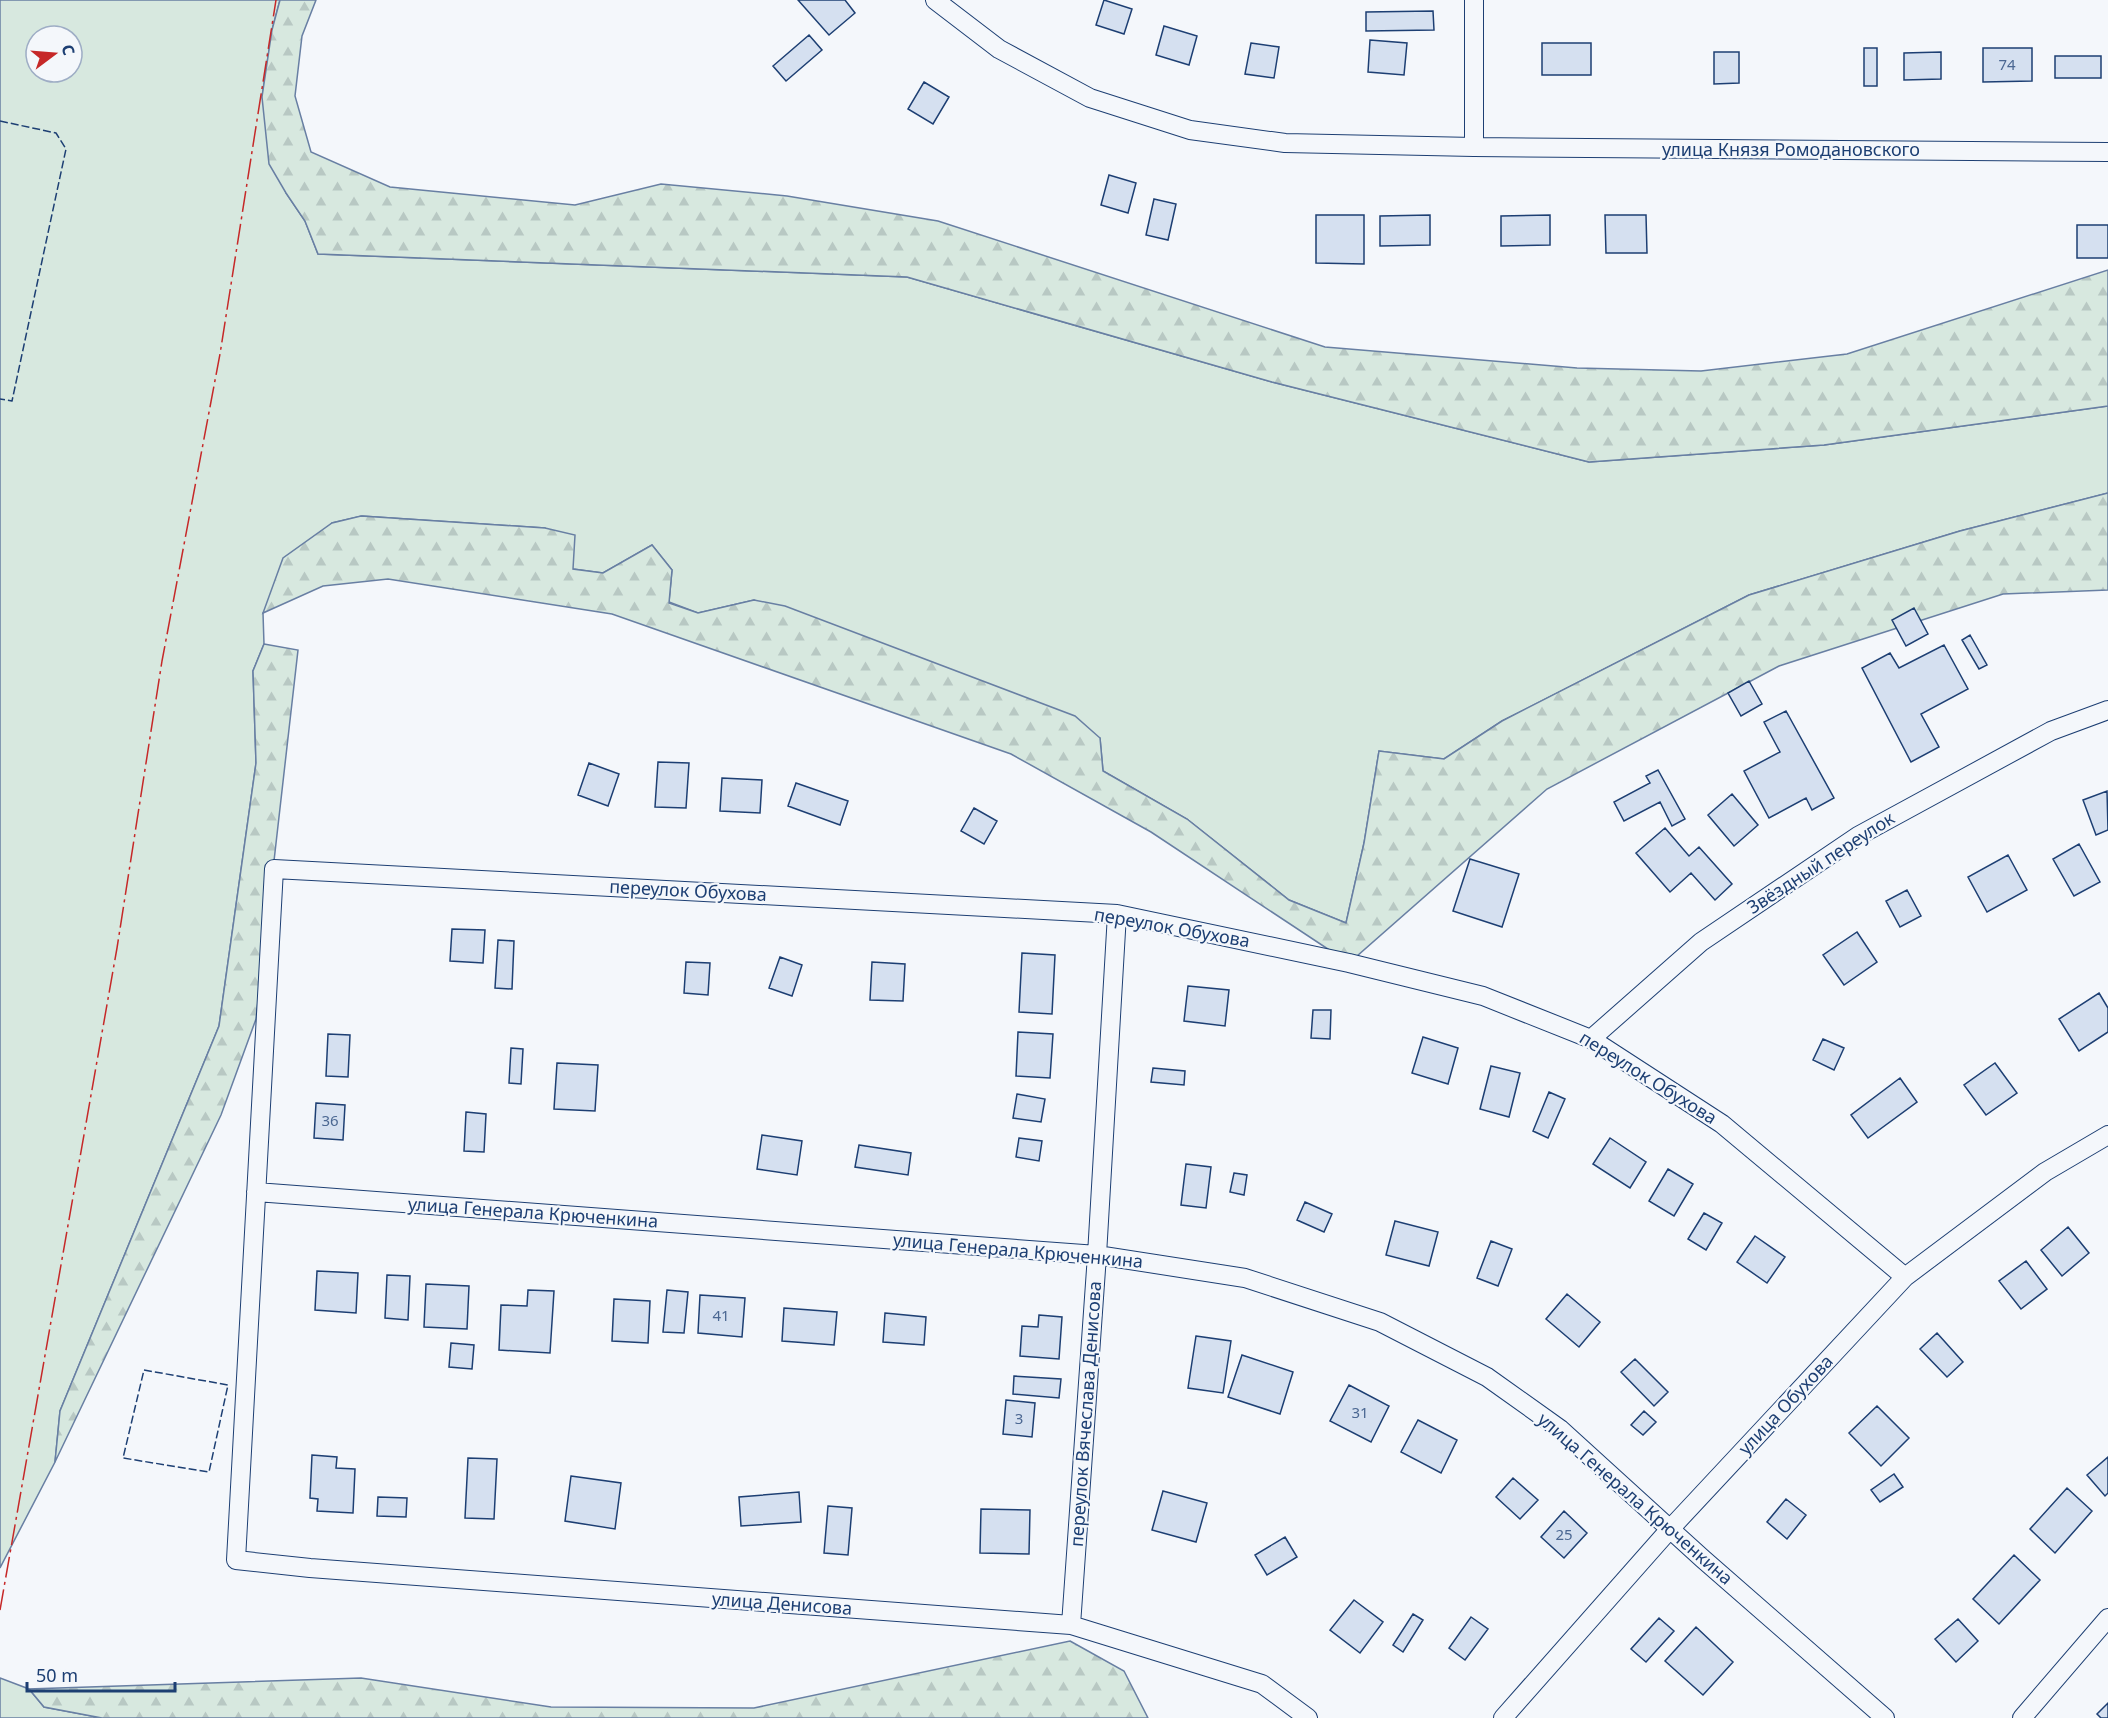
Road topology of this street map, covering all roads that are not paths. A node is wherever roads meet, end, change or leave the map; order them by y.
1 (935, 0) edge
2 (1474, 0) edge
3 (1474, 147) junction
4 (2108, 152) edge
5 (2108, 710) edge
6 (1117, 914) junction
7 (1591, 1039) junction
8 (2108, 1135) edge
9 (256, 1192) junction
10 (1097, 1255) junction
11 (1905, 1277) junction
12 (1670, 1529) junction
13 (2108, 1618) edge
14 (1071, 1625) junction
15 (1308, 1718) edge
16 (1503, 1718) edge
17 (1885, 1718) edge
18 (2022, 1718) edge

1 - 3 street, улица Князя Ромодановского
2 - 3 street
3 - 4 street, улица Князя Ромодановского
5 - 7 street, Звёздный переулок
6 - 7 street, переулок Обухова
6 - 9 street, переулок Обухова
6 - 10 street, переулок Вячеслава Денисова
7 - 11 street, переулок Обухова
8 - 11 street, улица Обухова
9 - 10 street, улица Генерала Крюченкина
9 - 14 street, улица Денисова
10 - 12 street, улица Генерала Крюченкина
10 - 14 street, переулок Вячеслава Денисова
11 - 12 street, улица Обухова
12 - 16 street, улица Обухова
12 - 17 street, улица Генерала Крюченкина
13 - 18 street
14 - 15 street, улица Денисова

